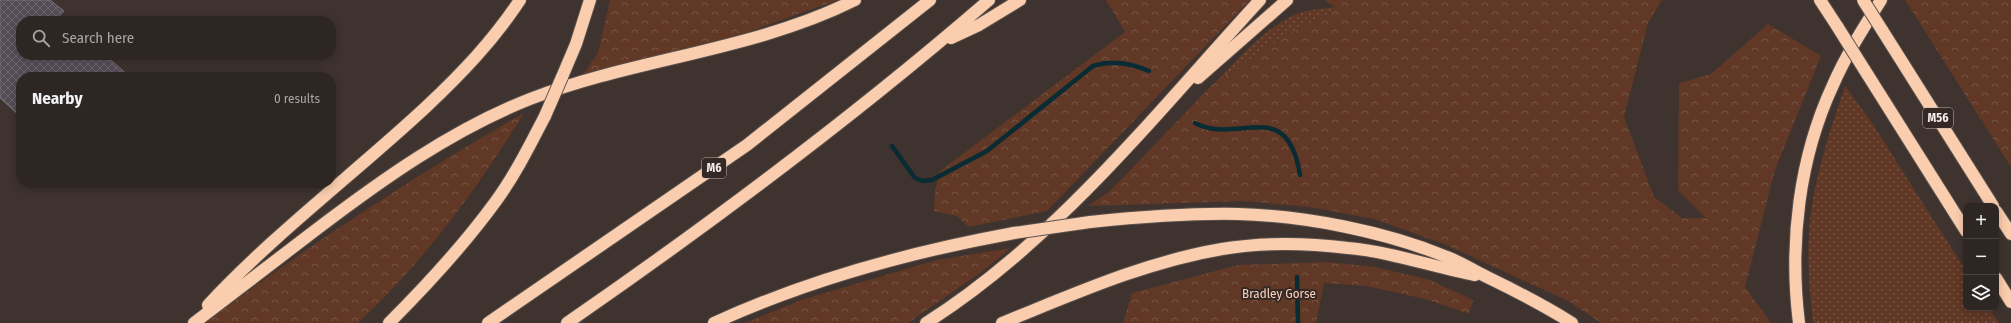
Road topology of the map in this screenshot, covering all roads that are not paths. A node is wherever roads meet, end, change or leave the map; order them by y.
1 (520, 0) edge
2 (590, 0) edge
3 (855, 0) edge
4 (930, 0) edge
5 (989, 0) edge
6 (1020, 0) edge
7 (1260, 0) edge
8 (1287, 0) edge
9 (1820, 0) edge
10 (1863, 0) edge
11 (1881, 0) edge
12 (939, 44) junction
13 (1149, 122) junction
14 (336, 186) edge
15 (334, 188) edge
16 (1991, 203) edge
17 (1999, 216) edge
18 (1963, 226) edge
19 (2011, 234) edge
20 (1488, 278) junction
21 (1999, 283) edge
22 (2011, 302) edge
23 (191, 323) edge
24 (194, 323) edge
25 (389, 323) edge
26 (488, 323) edge
27 (566, 323) edge
28 (714, 323) edge
29 (926, 323) edge
30 (1002, 323) edge
31 (1572, 323) edge
32 (1799, 323) edge

1 - 14 highway
2 - 25 highway, bridge
3 - 24 highway
4 - 26 highway, M6
5 - 12 highway
6 - 12 highway
7 - 13 highway
8 - 13 highway
9 - 18 highway, M56, bridge
10 - 16 highway, M56, bridge
11 - 32 highway
12 - 27 highway
13 - 29 highway
15 - 23 highway
17 - 19 highway
20 - 28 highway, bridge
20 - 30 highway
20 - 31 highway
21 - 22 highway

